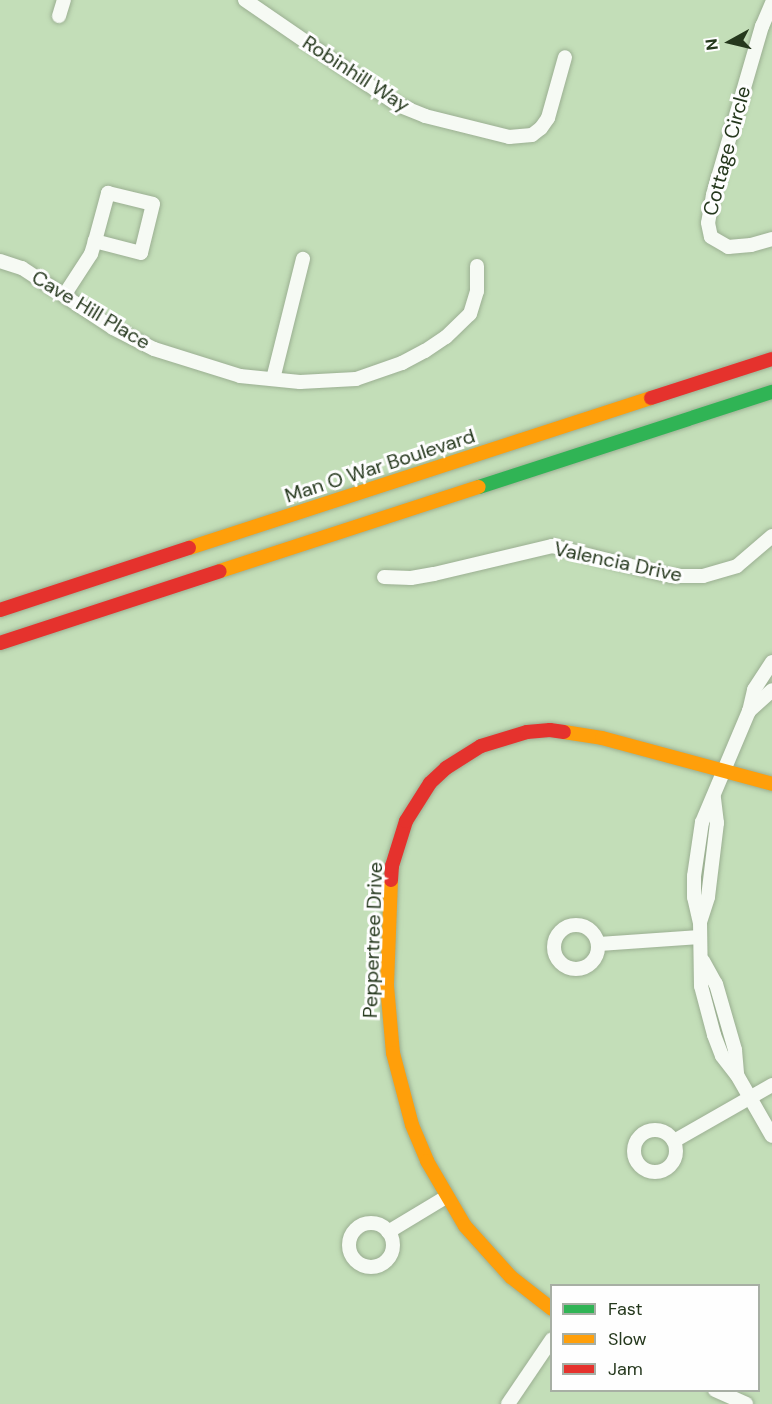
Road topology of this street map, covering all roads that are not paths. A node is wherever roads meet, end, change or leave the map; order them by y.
1 (64, 0) edge
2 (246, 0) edge
3 (772, 3) edge
4 (59, 16) dead end
5 (565, 57) dead end
6 (772, 239) edge
7 (95, 241) junction
8 (303, 259) dead end
9 (0, 261) edge
10 (477, 266) dead end
11 (65, 294) junction
12 (772, 359) edge
13 (273, 379) junction
14 (772, 392) edge
15 (772, 536) edge
16 (384, 577) dead end
17 (0, 610) edge
18 (0, 643) edge
19 (772, 662) edge
20 (772, 690) edge
21 (749, 711) junction
22 (723, 772) junction
23 (772, 784) edge
24 (700, 937) junction
25 (599, 944) dead end
26 (772, 1085) edge
27 (748, 1098) junction
28 (772, 1136) edge
29 (674, 1141) dead end
30 (446, 1197) junction
31 (388, 1232) dead end
32 (550, 1308) edge
33 (550, 1342) edge
34 (718, 1392) edge
35 (508, 1404) edge
36 (746, 1404) edge

1 - 4 street
2 - 5 street, Robinhill Way
3 - 6 street, Cottage Circle
7 - 7 street
7 - 11 street
8 - 13 street
9 - 11 street, Cave Hill Place
10 - 13 street, Cave Hill Place
11 - 13 street, Cave Hill Place
12 - 17 main road, Man O War Boulevard
14 - 18 main road
15 - 16 street, Valencia Drive
19 - 21 street
20 - 21 street
21 - 22 street
22 - 23 main road, Peppertree Drive
22 - 24 street
22 - 30 main road, Peppertree Drive
24 - 25 street
24 - 27 street
26 - 27 street
27 - 28 street
27 - 29 street
30 - 31 street
30 - 32 main road, Peppertree Drive
33 - 35 street
34 - 36 street

